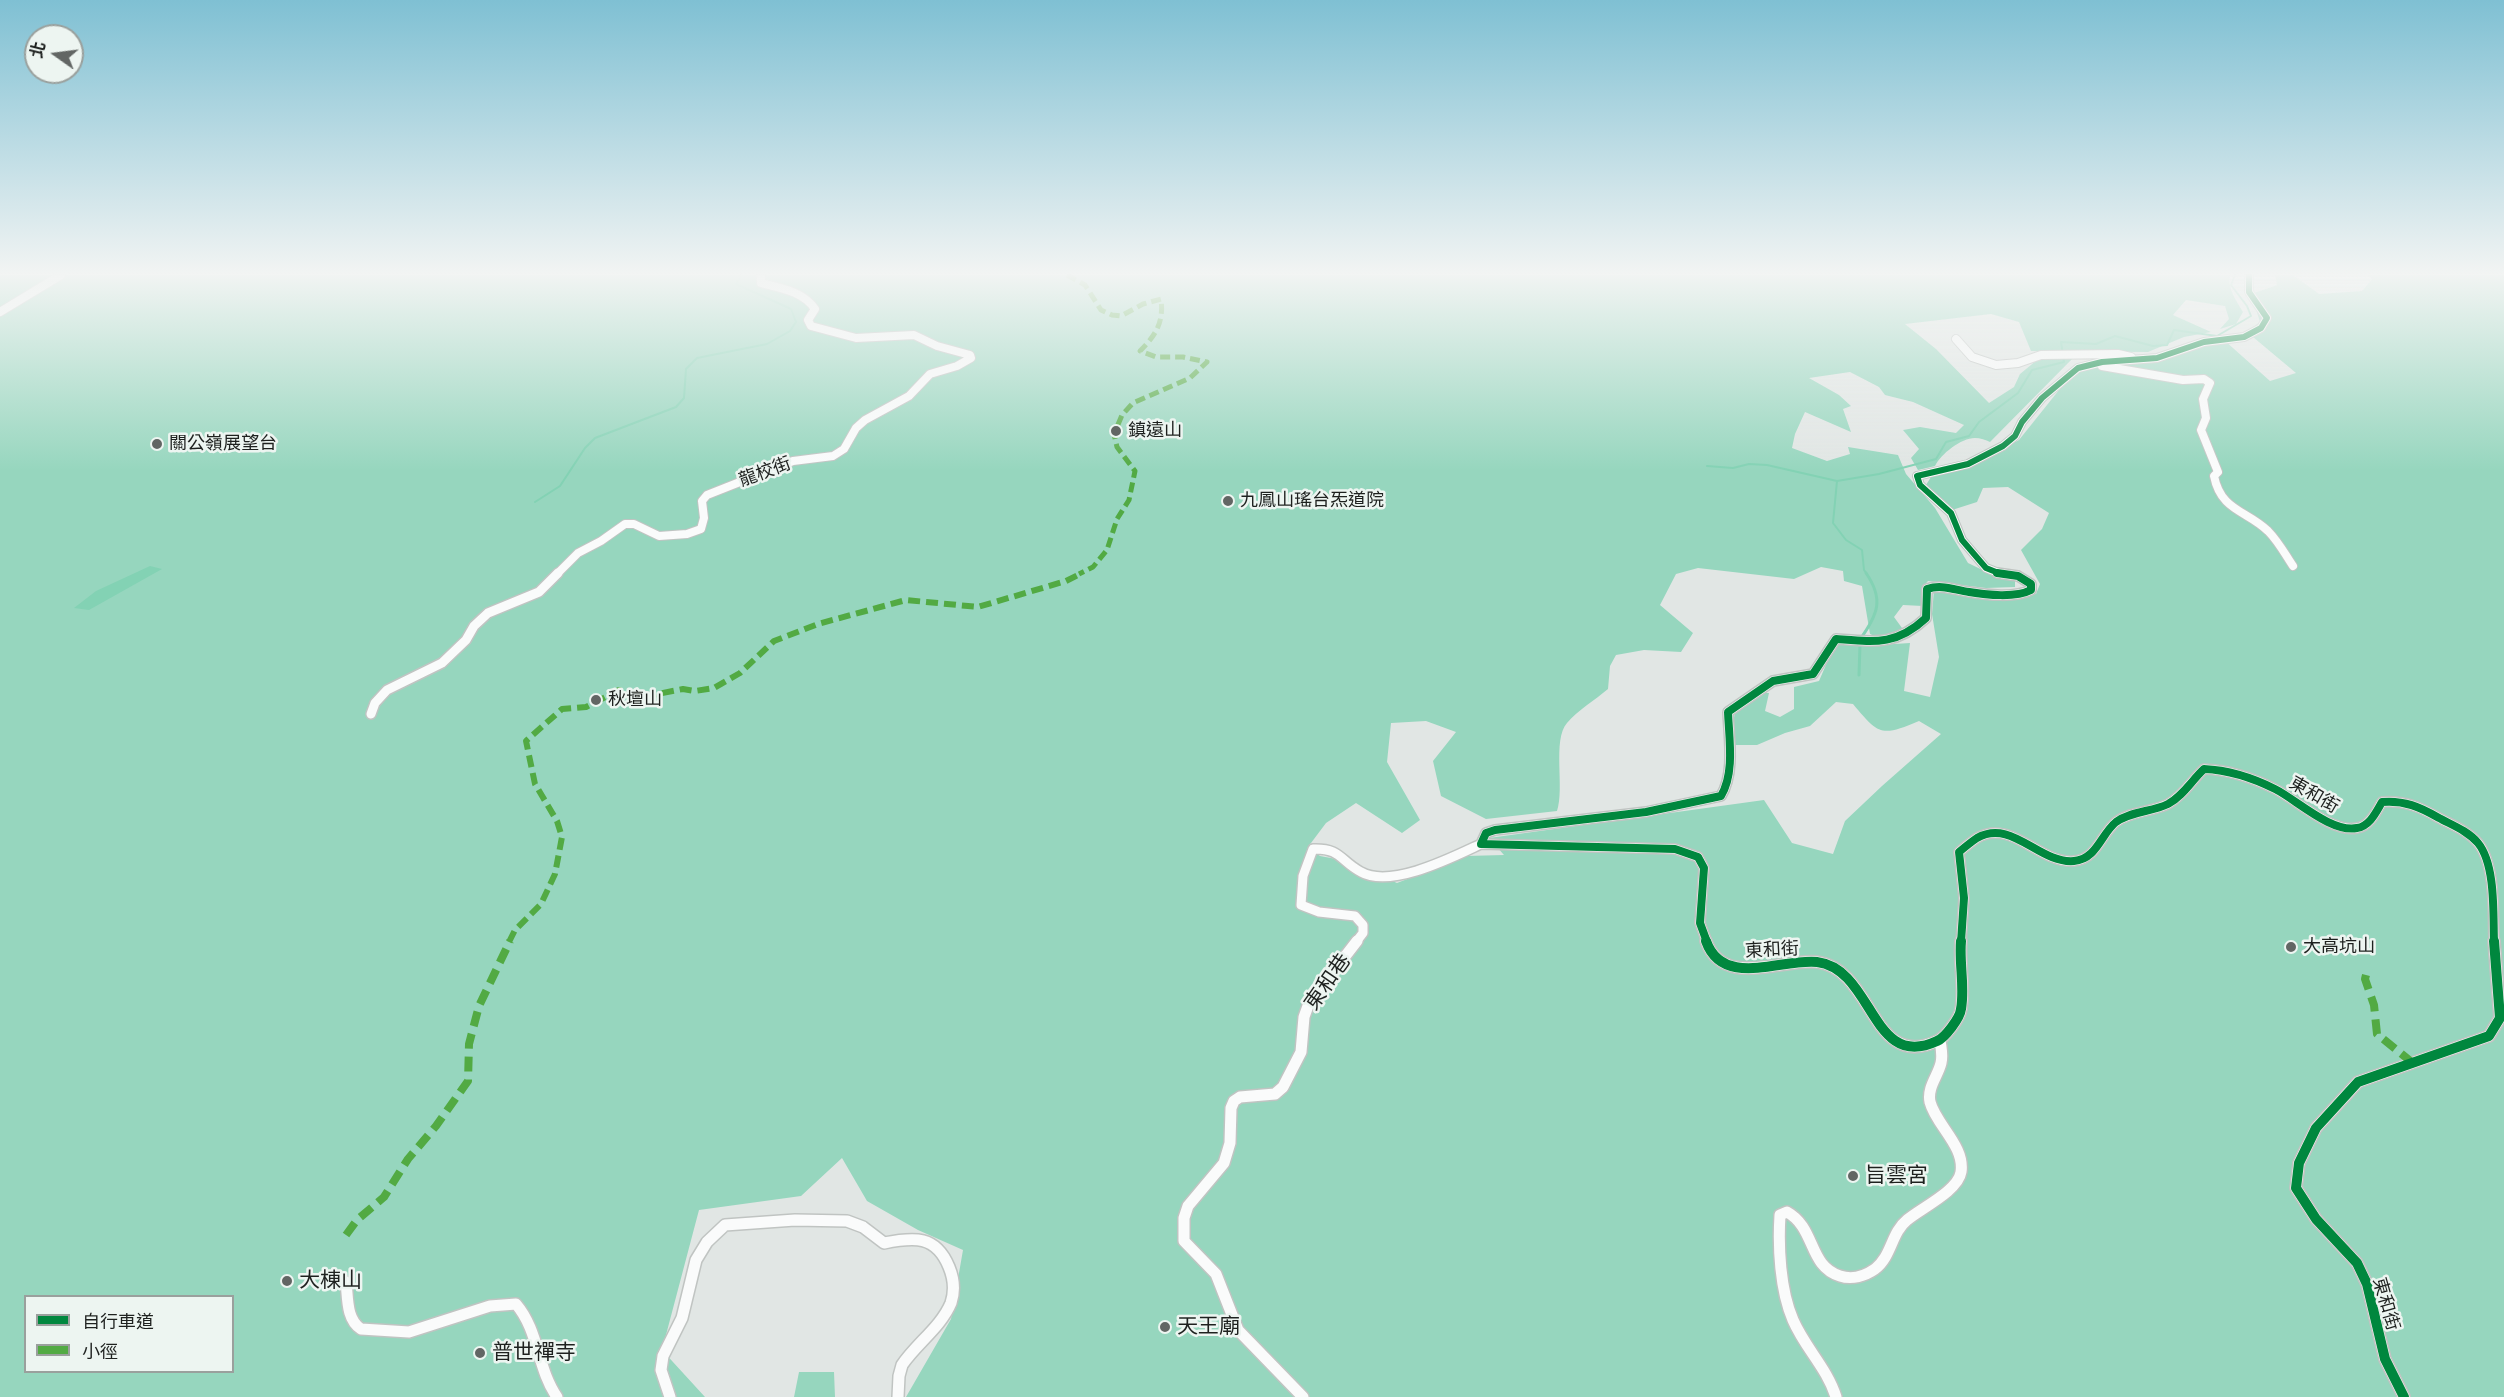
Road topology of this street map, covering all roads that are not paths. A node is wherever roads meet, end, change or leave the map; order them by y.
1 (924, 340) edge
2 (1957, 340) edge
3 (2231, 340) edge
4 (2145, 359) junction
5 (2087, 364) junction
6 (2294, 566) dead end
7 (371, 714) dead end
8 (1481, 844) junction
9 (1940, 1040) junction
10 (326, 1277) dead end
11 (557, 1397) edge
12 (670, 1397) edge
13 (898, 1397) edge
14 (1303, 1397) edge
15 (1836, 1397) edge
16 (2404, 1397) edge

1 - 7 street, 龍校街
2 - 4 street
3 - 4 street
4 - 5 street
5 - 6 street
5 - 8 street
8 - 9 street, 東和街
8 - 14 street, 東和巷
9 - 15 street
9 - 16 street, 東和街
10 - 11 street
12 - 13 street

